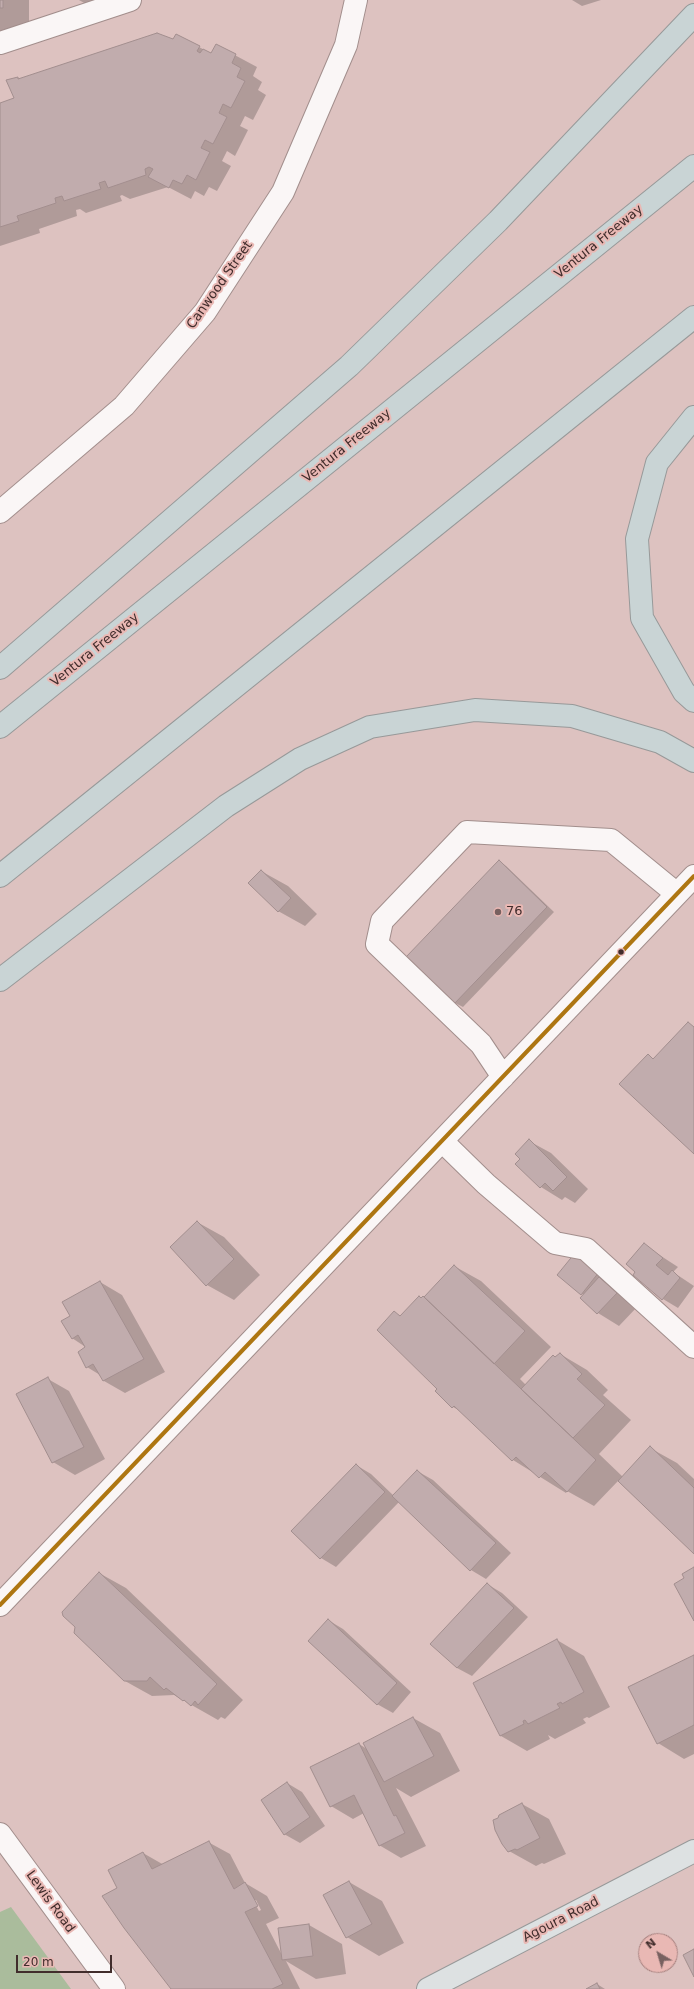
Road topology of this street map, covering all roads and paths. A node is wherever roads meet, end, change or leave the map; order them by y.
1 (130, 0) edge
2 (356, 0) edge
3 (694, 15) edge
4 (0, 43) edge
5 (694, 166) edge
6 (694, 317) edge
7 (694, 418) edge
8 (0, 512) edge
9 (0, 668) edge
10 (694, 701) edge
11 (0, 727) edge
12 (694, 761) edge
13 (0, 876) edge
14 (694, 876) edge
15 (677, 894) junction
16 (0, 980) edge
17 (503, 1077) junction
18 (442, 1141) junction
19 (694, 1347) edge
20 (0, 1605) edge
21 (0, 1834) edge
22 (694, 1850) edge
23 (114, 1989) edge
24 (428, 1989) edge

1 - 4 street
2 - 8 street, Canwood Street
3 - 9 highway
5 - 11 highway, Ventura Freeway
6 - 13 highway
7 - 10 highway
12 - 16 highway
14 - 15 street
15 - 17 street
15 - 17 street
17 - 18 street
18 - 19 street
18 - 20 street
21 - 23 street, Lewis Road
22 - 24 main road, Agoura Road

